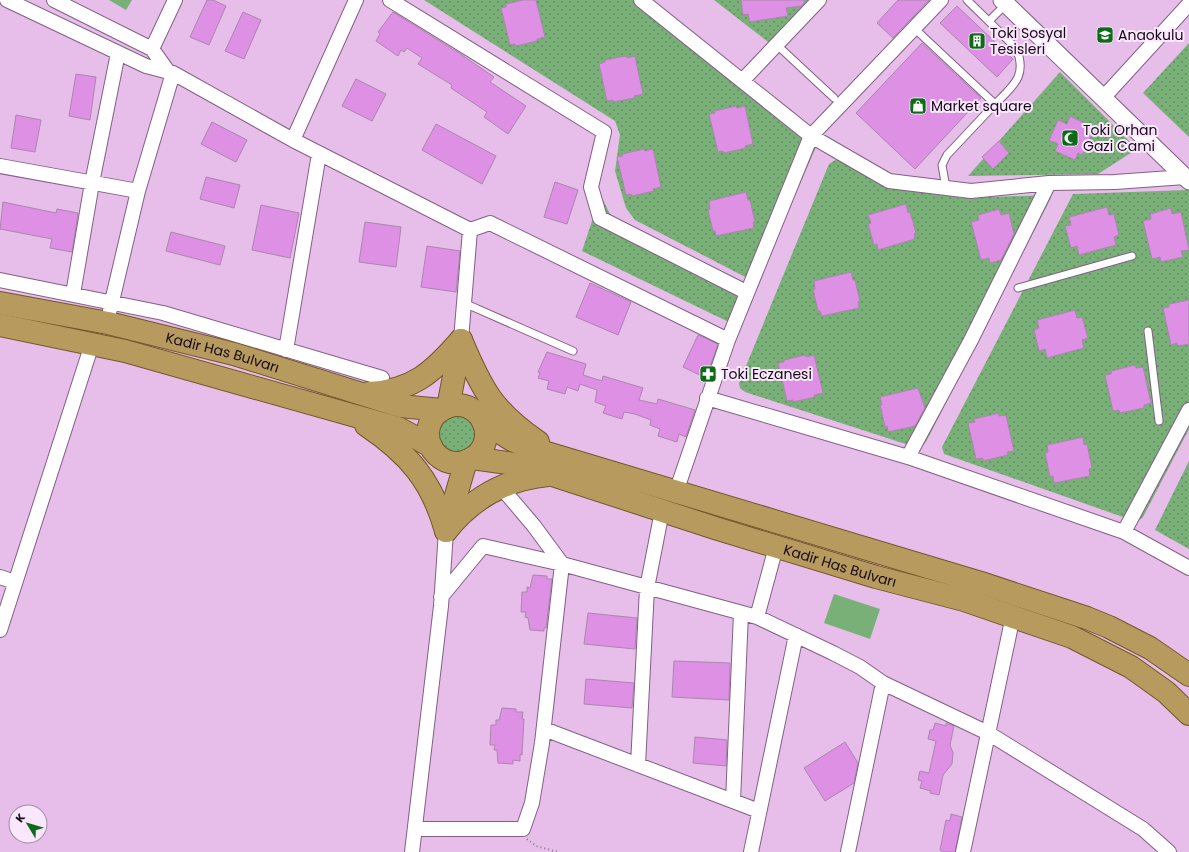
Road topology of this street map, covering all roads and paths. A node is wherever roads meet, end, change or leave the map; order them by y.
1 (7, 0) edge
2 (54, 0) edge
3 (175, 0) edge
4 (356, 0) edge
5 (390, 0) edge
6 (641, 0) edge
7 (820, 0) edge
8 (941, 0) edge
9 (967, 0) edge
10 (1004, 2) edge
11 (1189, 4) edge
12 (76, 5) edge
13 (989, 21) junction
14 (914, 28) junction
15 (776, 45) junction
16 (152, 49) junction
17 (118, 53) junction
18 (170, 72) junction
19 (742, 81) junction
20 (834, 98) dead end
21 (1103, 98) junction
22 (995, 104) junction
23 (811, 136) junction
24 (293, 140) junction
25 (319, 154) junction
26 (0, 166) edge
27 (1187, 179) edge
28 (92, 183) junction
29 (1049, 183) junction
30 (946, 188) junction
31 (138, 191) junction
32 (470, 230) junction
33 (1132, 256) dead end
34 (0, 280) edge
35 (1018, 288) dead end
36 (746, 292) junction
37 (73, 294) junction
38 (0, 303) edge
39 (464, 303) junction
40 (110, 313) junction
41 (0, 325) edge
42 (1148, 331) dead end
43 (461, 340) junction
44 (728, 340) junction
45 (92, 344) junction
46 (573, 351) dead end
47 (277, 354) junction
48 (382, 378) dead end
49 (357, 393) junction
50 (707, 398) junction
51 (445, 408) junction
52 (1189, 410) edge
53 (337, 411) junction
54 (479, 417) junction
55 (1159, 421) dead end
56 (433, 449) junction
57 (908, 457) junction
58 (469, 460) junction
59 (557, 466) junction
60 (501, 487) junction
61 (676, 492) junction
62 (439, 506) junction
63 (662, 511) junction
64 (446, 531) junction
65 (1124, 532) junction
66 (776, 547) junction
67 (562, 564) junction
68 (1189, 568) edge
69 (0, 577) edge
70 (15, 582) junction
71 (646, 588) junction
72 (441, 598) junction
73 (741, 613) junction
74 (1013, 616) junction
75 (757, 617) junction
76 (0, 630) edge
77 (796, 635) junction
78 (1189, 675) edge
79 (883, 683) junction
80 (1189, 714) edge
81 (544, 729) junction
82 (988, 733) junction
83 (638, 765) junction
84 (733, 801) junction
85 (759, 811) junction
86 (415, 829) junction
87 (522, 829) junction
88 (412, 852) edge
89 (558, 852) edge
90 (751, 852) edge
91 (848, 852) edge
92 (963, 852) edge
93 (1169, 852) edge

1 - 17 street
2 - 12 street
3 - 16 street
4 - 24 street
5 - 36 street
6 - 19 street
7 - 15 street
8 - 14 street
9 - 13 lane
10 - 13 lane
10 - 21 street
11 - 21 street
12 - 16 street
13 - 22 lane
14 - 22 lane
14 - 23 street
15 - 19 street
15 - 20 lane
16 - 18 street
17 - 18 street
17 - 28 street
18 - 24 street
18 - 31 street
19 - 23 street
21 - 27 street
22 - 30 lane
23 - 30 street
23 - 36 street
24 - 25 street
25 - 32 street
25 - 47 street
26 - 28 street
27 - 29 street
28 - 31 street
28 - 37 street
29 - 30 street
29 - 57 street
31 - 40 street
32 - 39 street
32 - 44 street
33 - 35 lane
34 - 37 street
36 - 44 street
37 - 40 street
38 - 40 highway, Kadir Has Bulvarı
39 - 43 street
39 - 46 lane
40 - 47 highway, Kadir Has Bulvarı
41 - 45 highway, Kadir Has Bulvarı
42 - 55 lane
43 - 49 highway
43 - 51 highway
43 - 54 highway
43 - 59 highway
44 - 50 street
45 - 53 highway, Kadir Has Bulvarı
45 - 70 street
47 - 48 street
47 - 49 highway, Kadir Has Bulvarı
49 - 51 highway, Kadir Has Bulvarı
50 - 57 street
50 - 61 street
51 - 54 highway
51 - 56 highway
52 - 65 street
53 - 56 highway, Kadir Has Bulvarı
53 - 62 highway
54 - 58 highway
54 - 59 highway, Kadir Has Bulvarı
56 - 58 highway
56 - 62 highway
57 - 65 street
58 - 59 highway, Kadir Has Bulvarı
58 - 64 highway
59 - 60 highway
59 - 61 highway, Kadir Has Bulvarı
59 - 63 highway, Kadir Has Bulvarı
60 - 64 highway
60 - 67 street
61 - 78 highway, Kadir Has Bulvarı
62 - 64 highway
63 - 66 highway, Kadir Has Bulvarı
63 - 71 street
64 - 72 street
65 - 68 street
66 - 74 highway, Kadir Has Bulvarı
66 - 75 street
67 - 71 street
67 - 72 street
67 - 81 street
69 - 70 street
70 - 76 street
71 - 73 street
71 - 83 street
72 - 86 street
73 - 75 street
73 - 84 street
74 - 80 highway, Kadir Has Bulvarı
74 - 82 street
75 - 77 street
77 - 79 street
77 - 85 street
79 - 82 street
79 - 91 street
81 - 83 street
81 - 87 street
82 - 92 street
82 - 93 street
83 - 84 street
84 - 85 street
85 - 90 street
86 - 87 street
86 - 88 street
87 - 89 path

